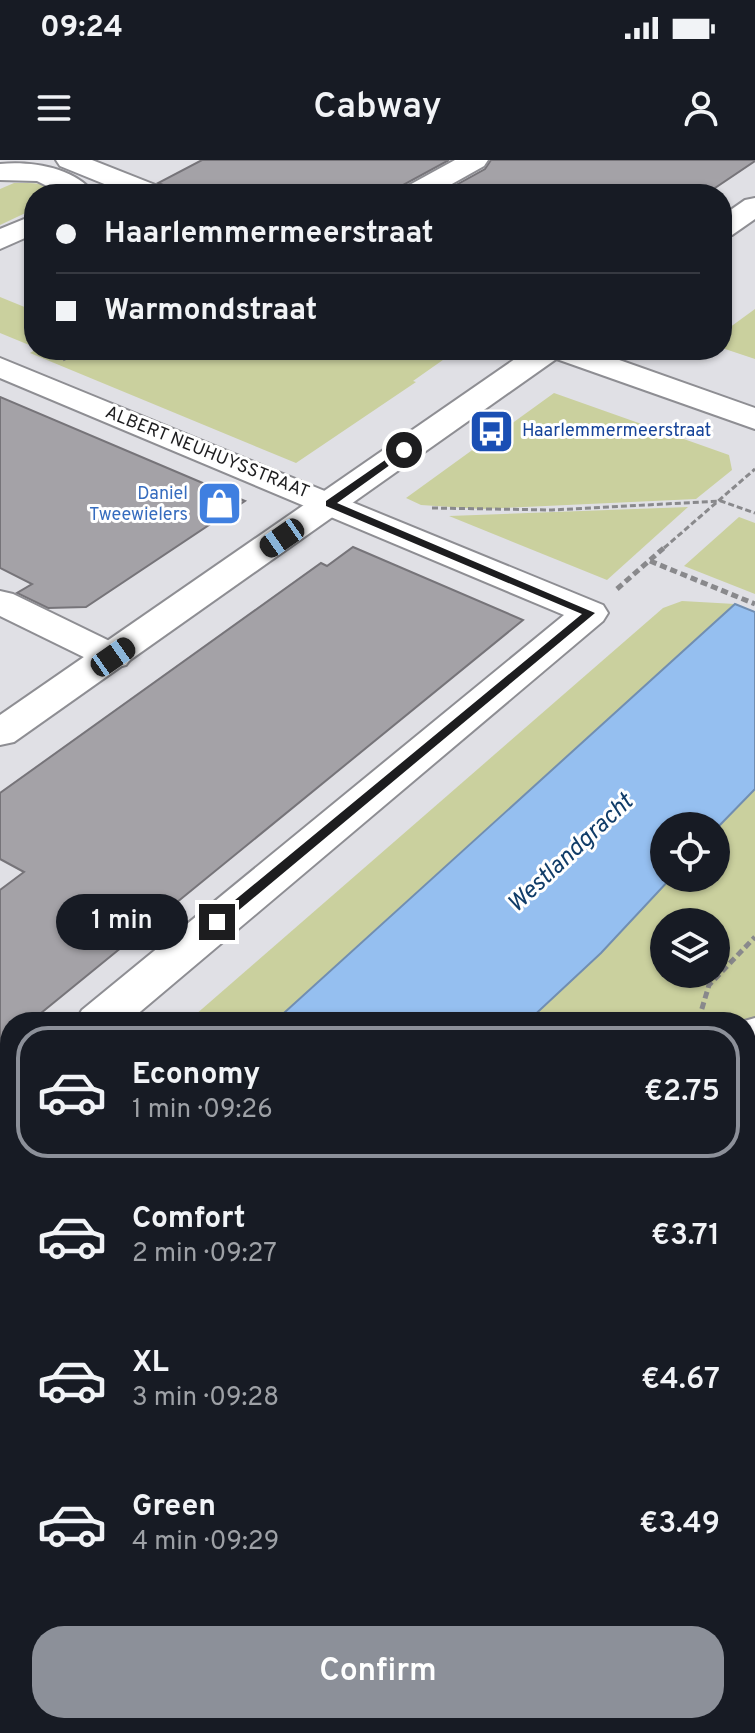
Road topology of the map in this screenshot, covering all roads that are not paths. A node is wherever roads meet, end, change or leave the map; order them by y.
1 (69, 160) edge
2 (150, 160) edge
3 (475, 160) edge
4 (0, 172) edge
5 (113, 179) junction
6 (64, 184) edge
7 (126, 184) edge
8 (432, 184) edge
9 (755, 206) edge
10 (732, 222) edge
11 (24, 228) edge
12 (0, 240) edge
13 (534, 360) edge
14 (590, 360) edge
15 (0, 367) edge
16 (755, 419) edge
17 (330, 504) junction
18 (0, 602) edge
19 (113, 657) junction
20 (0, 733) edge
21 (110, 1012) edge

1 - 5 street
2 - 5 street
3 - 8 street
4 - 6 street
5 - 7 street
9 - 10 street
11 - 12 street
13 - 17 street
14 - 16 street
15 - 17 street, ALBERT NEUHUYSSTRAAT
17 - 19 street
17 - 21 street, ALBERT NEUHUYSSTRAAT
18 - 19 street
19 - 20 street

